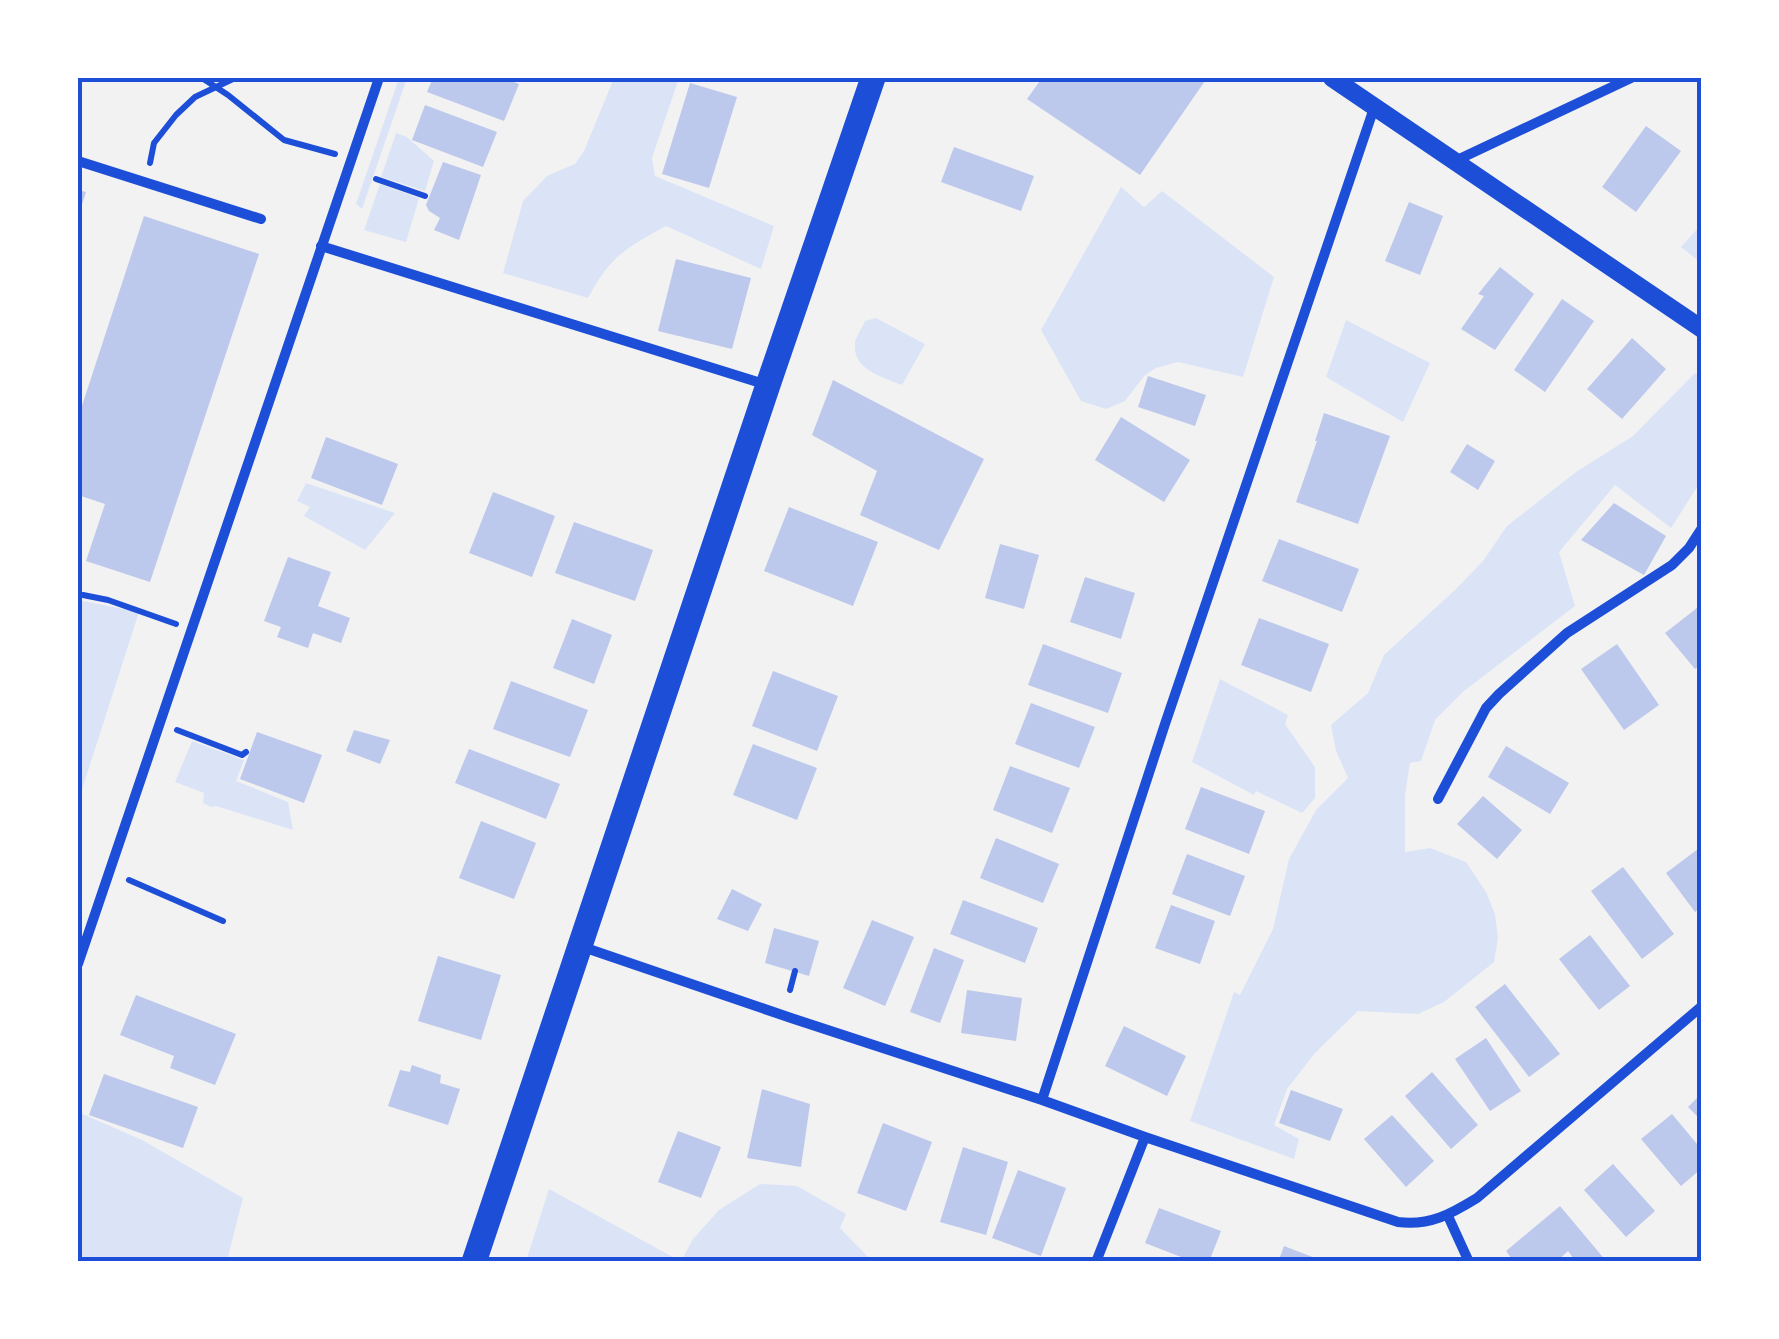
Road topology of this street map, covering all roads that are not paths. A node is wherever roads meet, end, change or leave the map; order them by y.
1 (379, 78) edge
2 (873, 78) edge
3 (1332, 78) edge
4 (1631, 78) edge
5 (1374, 108) junction
6 (78, 162) edge
7 (1454, 162) junction
8 (261, 220) dead end
9 (321, 246) junction
10 (1702, 329) edge
11 (768, 386) junction
12 (1702, 528) edge
13 (1438, 799) dead end
14 (580, 946) junction
15 (78, 964) edge
16 (1702, 1006) edge
17 (1042, 1100) junction
18 (1145, 1137) junction
19 (1448, 1216) junction
20 (474, 1262) edge
21 (1096, 1262) edge
22 (1469, 1262) edge

1 - 9 street
2 - 11 main road
3 - 5 street
4 - 7 street
5 - 7 street
5 - 17 street
6 - 8 street
7 - 10 street
9 - 11 street
9 - 15 street
11 - 14 main road
12 - 13 street
14 - 17 street
14 - 20 main road
16 - 19 street
17 - 18 street
18 - 19 street
18 - 21 street
19 - 22 street

